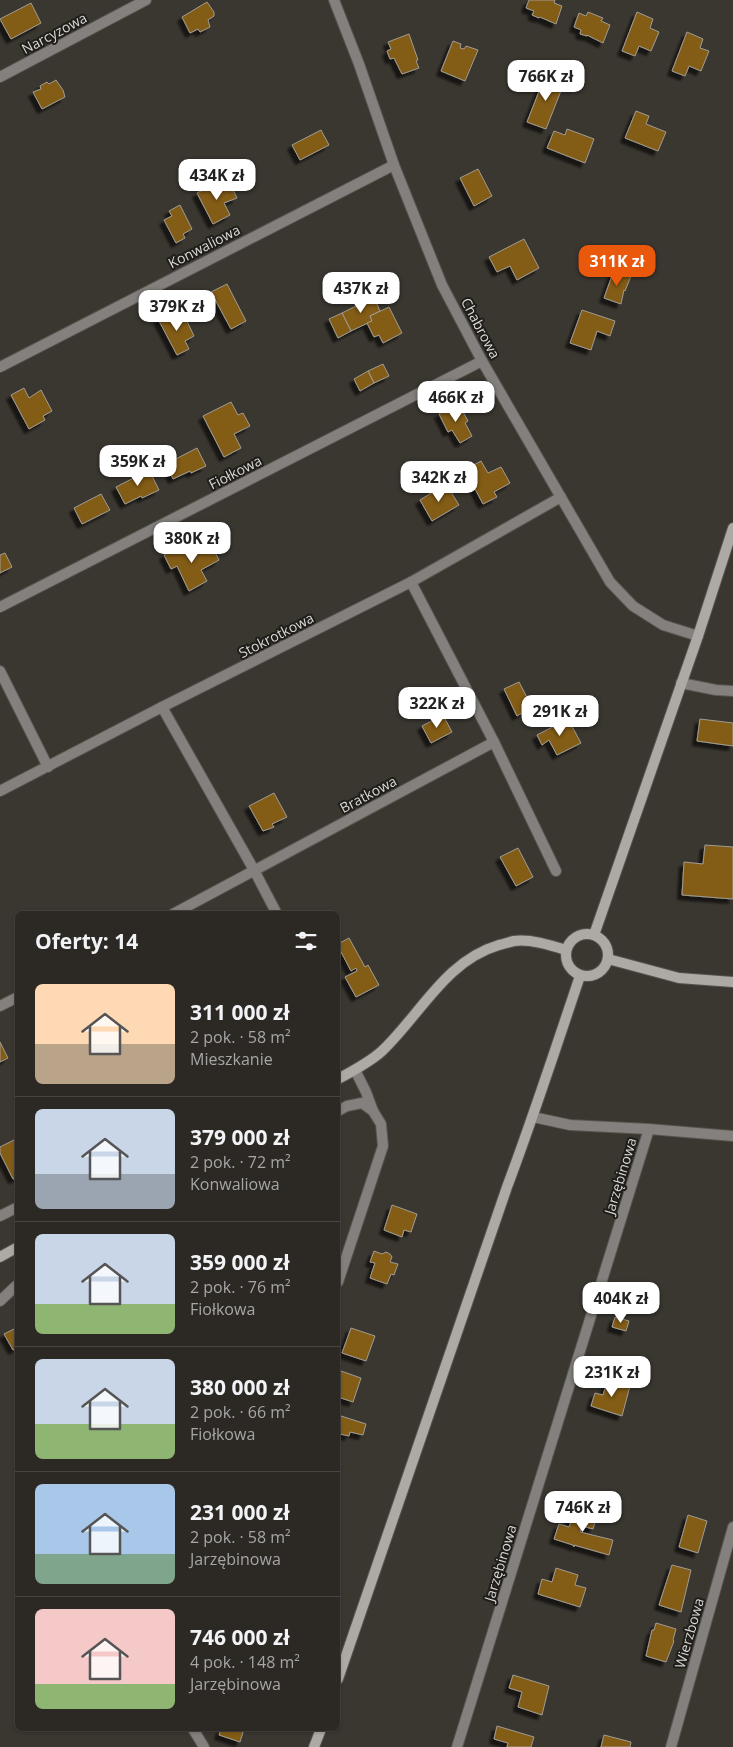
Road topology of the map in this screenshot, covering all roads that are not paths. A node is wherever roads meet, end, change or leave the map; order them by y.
1 (146, 0) edge
2 (334, 0) edge
3 (0, 77) edge
4 (394, 165) junction
5 (482, 361) junction
6 (0, 368) edge
7 (561, 497) junction
8 (733, 528) edge
9 (411, 582) junction
10 (0, 606) edge
11 (698, 636) junction
12 (0, 671) edge
13 (681, 683) junction
14 (733, 691) edge
15 (162, 707) junction
16 (494, 742) junction
17 (48, 767) junction
18 (0, 792) edge
19 (254, 870) junction
20 (556, 871) dead end
21 (179, 911) edge
22 (275, 911) edge
23 (594, 935) junction
24 (566, 950) junction
25 (608, 959) junction
26 (580, 976) junction
27 (733, 982) edge
28 (15, 998) edge
29 (0, 1006) edge
30 (355, 1070) junction
31 (340, 1078) edge
32 (340, 1110) edge
33 (373, 1111) junction
34 (533, 1117) junction
35 (649, 1129) junction
36 (733, 1136) edge
37 (15, 1208) edge
38 (0, 1216) edge
39 (15, 1250) edge
40 (0, 1257) edge
41 (340, 1276) edge
42 (15, 1287) edge
43 (0, 1301) edge
44 (733, 1527) edge
45 (340, 1673) edge
46 (194, 1731) edge
47 (319, 1731) edge
48 (204, 1747) edge
49 (314, 1747) edge
50 (457, 1747) edge
51 (671, 1747) edge

1 - 3 street, Narcyzowa
2 - 4 street, Chabrowa
4 - 5 street, Chabrowa
4 - 6 street, Konwaliowa
5 - 7 street, Chabrowa
5 - 10 street, Fiołkowa
7 - 9 street, Stokrotkowa
7 - 11 street, Chabrowa
8 - 11 main road
9 - 15 street, Stokrotkowa
9 - 16 street
11 - 13 main road
12 - 17 street
13 - 14 street
13 - 23 main road
15 - 17 street, Stokrotkowa
15 - 19 street
16 - 19 street, Bratkowa
16 - 20 street
17 - 18 street, Stokrotkowa
19 - 21 street, Bratkowa
19 - 22 street
23 - 24 main road
23 - 25 main road
24 - 26 main road
24 - 30 main road
25 - 26 main road
25 - 27 main road
26 - 34 main road
28 - 29 street
30 - 31 main road
30 - 33 street
32 - 33 street
33 - 41 street
34 - 35 street, Jarzębinowa
34 - 45 main road
35 - 36 street, Jarzębinowa
35 - 50 street, Jarzębinowa
37 - 38 street
39 - 40 main road
42 - 43 street
44 - 51 street, Wierzbowa
46 - 48 street
47 - 49 main road

